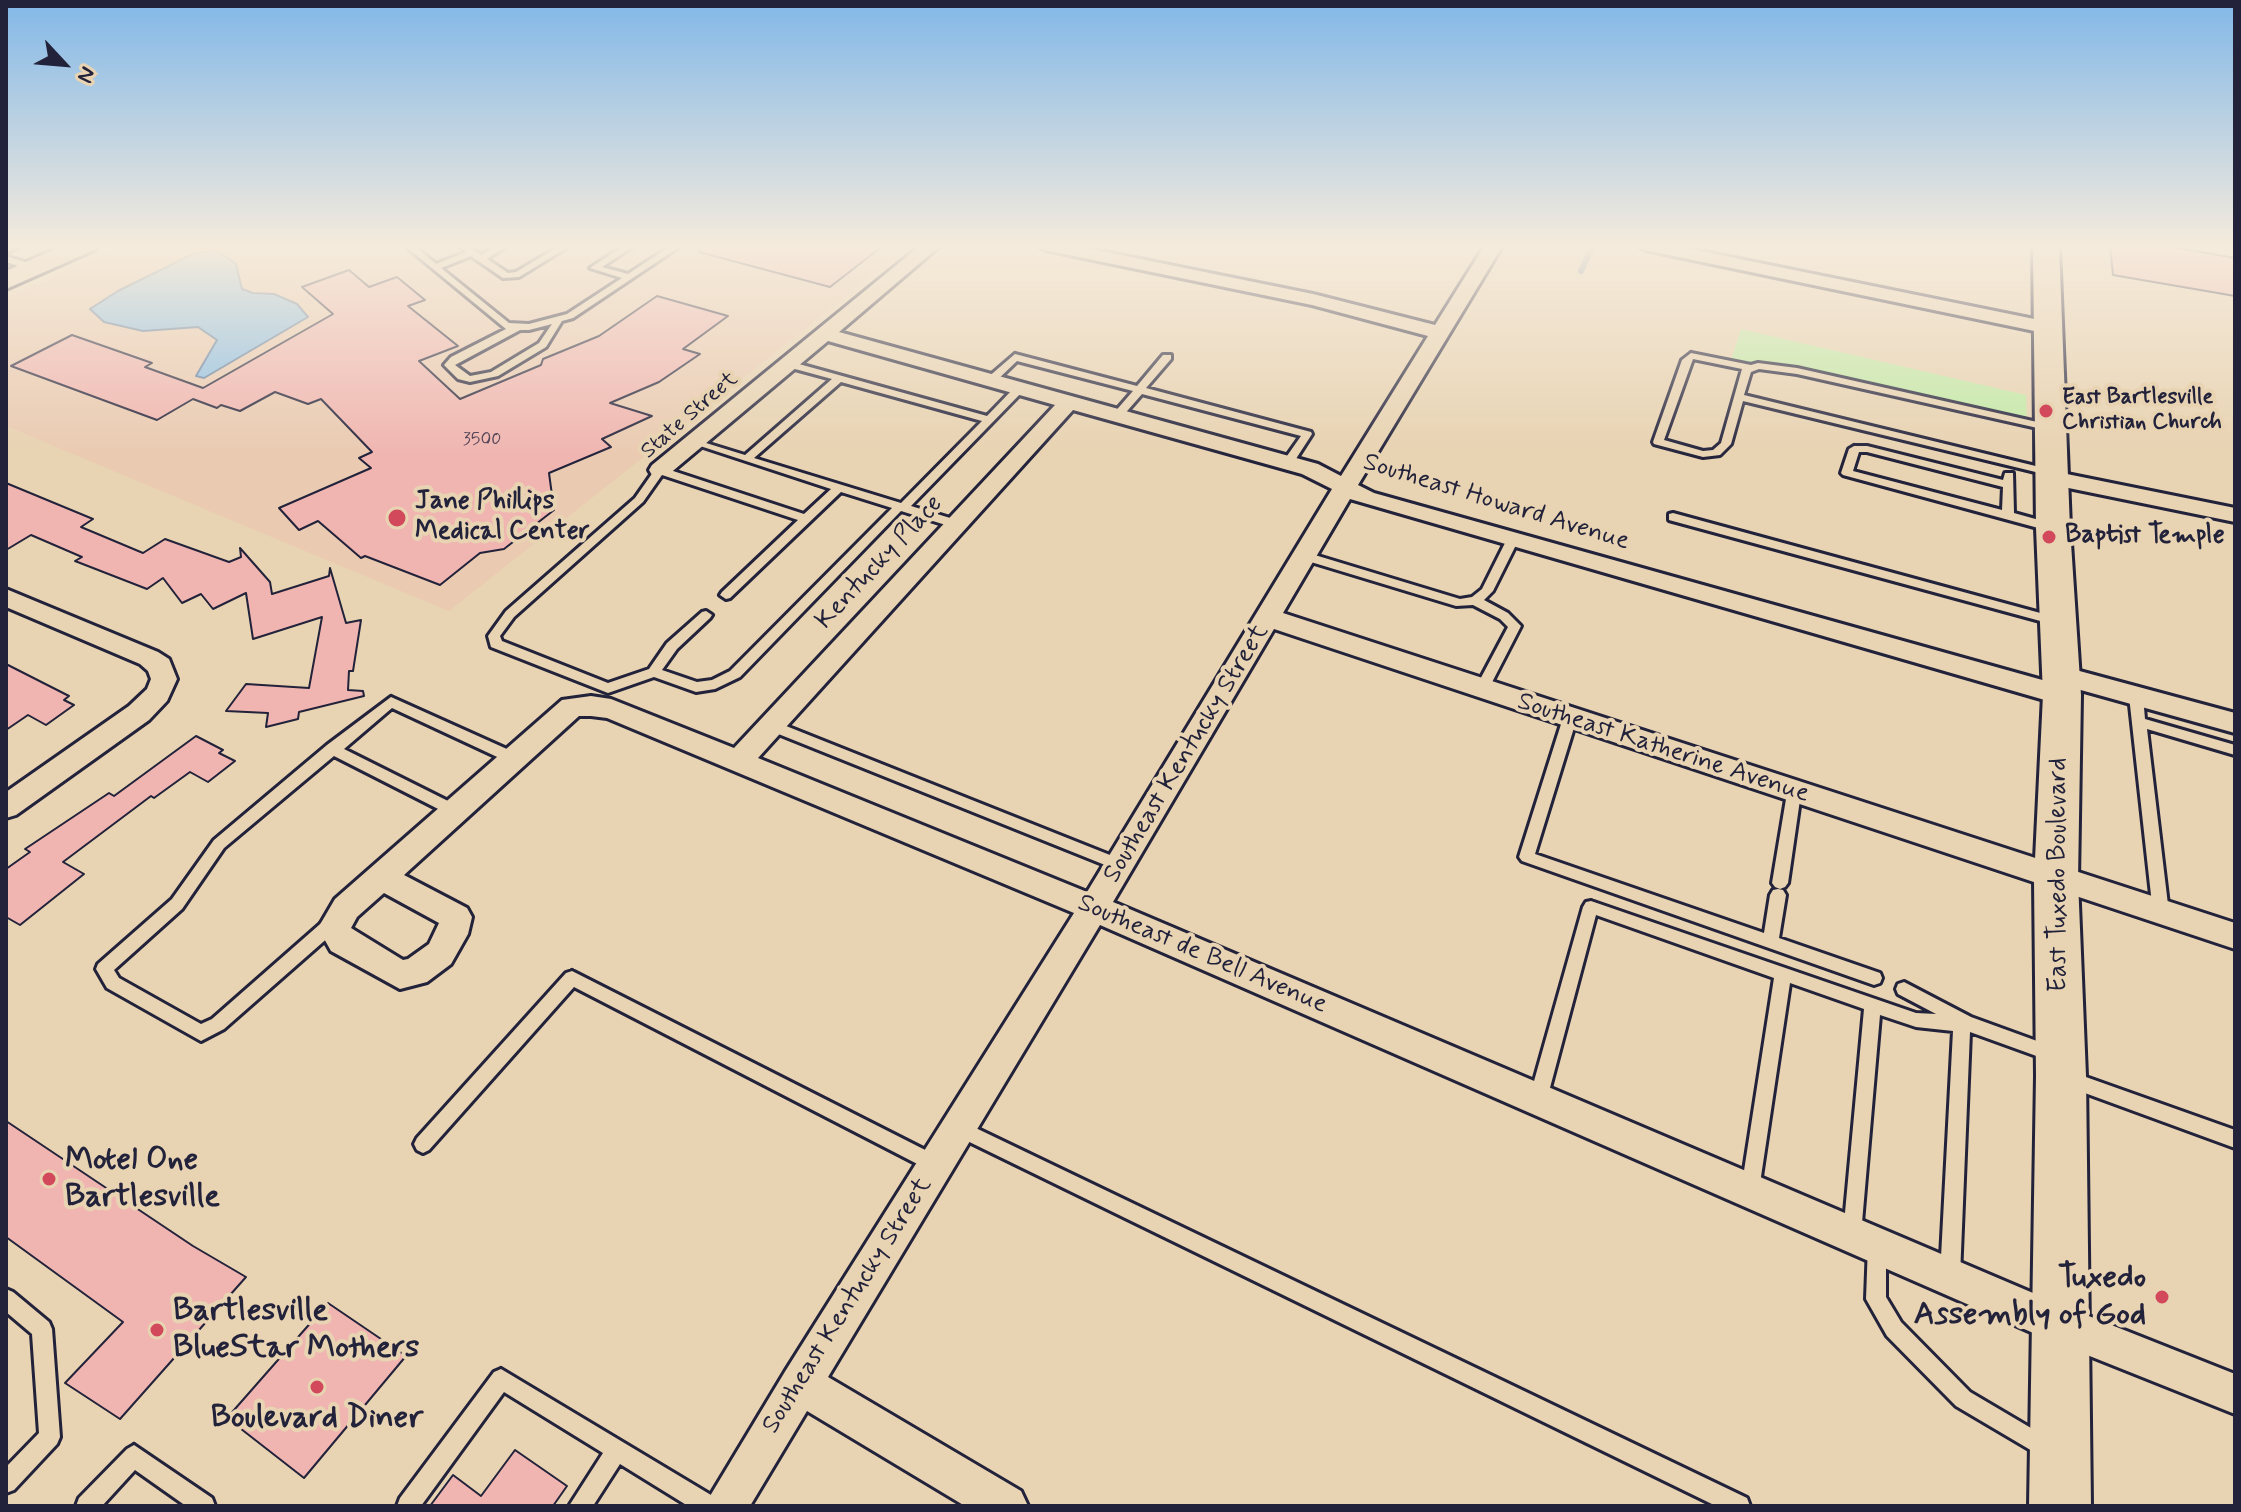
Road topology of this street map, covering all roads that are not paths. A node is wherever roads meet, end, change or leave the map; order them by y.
1 (493, 316) edge
2 (568, 316) edge
3 (846, 316) edge
4 (1373, 316) edge
5 (1452, 316) edge
6 (1988, 316) edge
7 (2049, 316) edge
8 (558, 322) junction
9 (517, 327) junction
10 (2049, 328) junction
11 (1441, 333) junction
12 (824, 334) junction
13 (1167, 357) dead end
14 (788, 364) junction
15 (1751, 368) junction
16 (840, 378) junction
17 (990, 381) junction
18 (1019, 389) junction
19 (1139, 390) junction
20 (1738, 397) junction
21 (1068, 403) junction
22 (1117, 416) junction
23 (989, 420) junction
24 (2052, 428) junction
25 (693, 442) junction
26 (746, 459) junction
27 (1288, 463) junction
28 (2009, 463) junction
29 (660, 470) junction
30 (2052, 476) junction
31 (2008, 485) junction
32 (1345, 487) junction
33 (839, 488) junction
34 (901, 507) junction
35 (2008, 515) junction
36 (2235, 515) edge
37 (1673, 517) dead end
38 (806, 519) junction
39 (956, 524) junction
40 (2053, 528) junction
41 (1513, 539) junction
42 (1305, 556) junction
43 (726, 595) dead end
44 (6, 597) edge
45 (1475, 601) junction
46 (706, 615) dead end
47 (1269, 618) junction
48 (2058, 622) junction
49 (654, 672) junction
50 (2061, 685) junction
51 (1482, 689) junction
52 (2138, 709) junction
53 (1570, 718) junction
54 (2235, 723) edge
55 (771, 725) junction
56 (332, 749) junction
57 (2235, 750) edge
58 (513, 758) junction
59 (737, 763) junction
60 (1794, 793) junction
61 (6, 807) edge
62 (455, 811) junction
63 (1120, 865) junction
64 (381, 877) junction
65 (2056, 880) junction
66 (1094, 908) junction
67 (2161, 913) junction
68 (341, 916) junction
69 (2235, 936) edge
70 (1771, 942) junction
71 (1783, 973) junction
72 (1874, 978) dead end
73 (1904, 989) dead end
74 (1873, 1005) junction
75 (1967, 1025) junction
76 (2061, 1066) junction
77 (1538, 1099) junction
78 (958, 1127) junction
79 (2235, 1139) edge
80 (423, 1144) dead end
81 (936, 1164) junction
82 (1750, 1190) junction
83 (1864, 1240) junction
84 (1950, 1276) junction
85 (6, 1299) edge
86 (2061, 1325) junction
87 (800, 1384) junction
88 (2235, 1394) edge
89 (617, 1451) junction
90 (2060, 1456) junction
91 (6, 1482) edge
92 (87, 1506) edge
93 (204, 1506) edge
94 (408, 1506) edge
95 (580, 1506) edge
96 (708, 1506) edge
97 (726, 1506) edge
98 (1006, 1506) edge
99 (1739, 1506) edge
100 (2060, 1506) edge

1 - 9 lane
2 - 8 lane
3 - 12 street, State Street
4 - 11 street
5 - 11 street, Southeast Kentucky Street
6 - 10 street
7 - 10 main road, East Tuxedo Boulevard
8 - 9 lane
8 - 9 lane
10 - 24 main road, East Tuxedo Boulevard
11 - 32 street, Southeast Kentucky Street
12 - 14 street, State Street
12 - 17 street, Southeast Howard Avenue
13 - 19 lane
14 - 16 lane
14 - 25 street, State Street
15 - 20 lane
15 - 20 lane
15 - 24 lane
16 - 23 lane
16 - 26 lane
17 - 18 street, Southeast Howard Avenue
17 - 19 lane
18 - 21 street, Southeast Howard Avenue
18 - 23 lane
19 - 22 lane
19 - 27 lane
20 - 28 lane
21 - 22 street, Southeast Howard Avenue
21 - 39 street, Kentucky Place
22 - 27 street, Southeast Howard Avenue
23 - 34 lane
24 - 30 main road, East Tuxedo Boulevard
25 - 26 lane
25 - 29 street, State Street
26 - 33 lane
27 - 32 street, Southeast Howard Avenue
28 - 30 lane
28 - 31 lane
29 - 38 lane
29 - 49 lane, State Street
30 - 36 street
30 - 40 main road, East Tuxedo Boulevard
31 - 35 lane
31 - 35 lane
32 - 41 street, Southeast Howard Avenue
32 - 42 street, Southeast Kentucky Street
33 - 34 lane
33 - 38 lane
34 - 39 lane
34 - 49 lane
35 - 40 lane
37 - 48 lane
38 - 43 lane
39 - 55 street, Kentucky Place
40 - 48 main road, East Tuxedo Boulevard
41 - 45 lane
41 - 50 street, Southeast Howard Avenue
42 - 45 lane
42 - 47 street, Southeast Kentucky Street
44 - 61 street
45 - 51 lane
46 - 49 lane
47 - 51 street, Southeast Katherine Avenue
47 - 63 street, Southeast Kentucky Street
48 - 50 main road, East Tuxedo Boulevard
50 - 52 street, Southeast Howard Avenue
50 - 65 main road, East Tuxedo Boulevard
51 - 53 street, Southeast Katherine Avenue
52 - 54 street, Southeast Howard Avenue
52 - 57 lane
52 - 67 lane
53 - 60 street, Southeast Katherine Avenue
53 - 70 lane
55 - 59 street, Kentucky Place
55 - 63 lane
56 - 58 lane
56 - 62 lane
56 - 68 lane
58 - 59 street, Southeast de Bell Avenue
58 - 62 street, Southeast de Bell Avenue
59 - 66 street, Southeast de Bell Avenue
60 - 65 street, Southeast Katherine Avenue
60 - 70 lane
62 - 64 street, Southeast de Bell Avenue
63 - 66 street, Southeast Kentucky Street
64 - 68 street, Southeast de Bell Avenue
64 - 68 street
65 - 67 street, Southeast Katherine Avenue
65 - 76 main road, East Tuxedo Boulevard
66 - 77 street, Southeast de Bell Avenue
66 - 78 street, Southeast Kentucky Street
67 - 69 street, Southeast Katherine Avenue
70 - 72 lane
71 - 74 lane
71 - 77 lane
71 - 82 lane
73 - 75 lane
74 - 75 lane
74 - 83 lane
75 - 76 lane
75 - 84 lane
76 - 79 lane
76 - 86 main road, East Tuxedo Boulevard
77 - 82 street, Southeast de Bell Avenue
78 - 81 street, Southeast Kentucky Street
78 - 99 lane
80 - 81 lane
81 - 87 street, Southeast Kentucky Street
82 - 83 street, Southeast de Bell Avenue
83 - 84 street, Southeast de Bell Avenue
83 - 90 lane
84 - 86 street, Southeast de Bell Avenue
85 - 91 lane
86 - 88 street, Southeast de Bell Avenue
86 - 90 main road, East Tuxedo Boulevard
87 - 97 street, Southeast Kentucky Street
87 - 98 street
89 - 94 lane
89 - 95 lane
89 - 96 lane
90 - 100 main road, East Tuxedo Boulevard
92 - 93 lane

